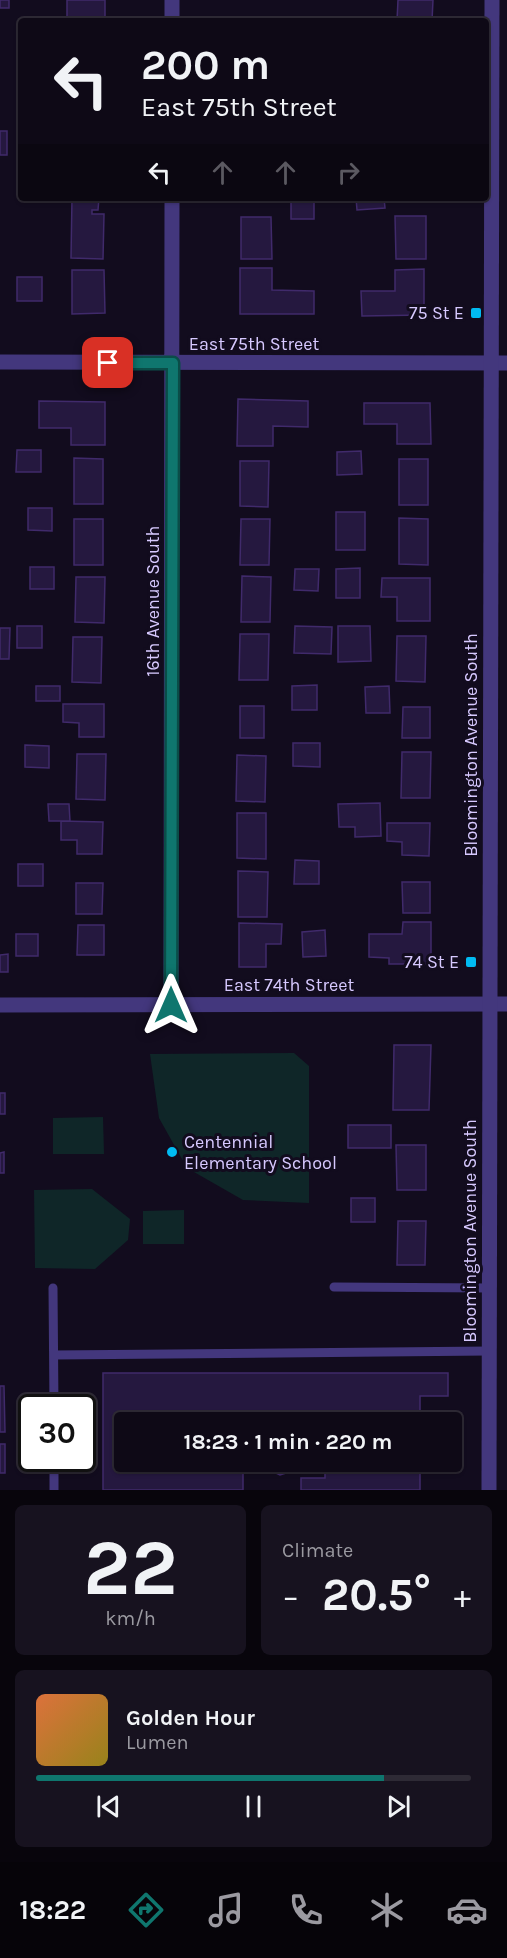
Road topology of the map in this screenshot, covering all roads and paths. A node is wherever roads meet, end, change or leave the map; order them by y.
1 (172, 0) edge
2 (492, 0) edge
3 (172, 18) edge
4 (172, 201) edge
5 (0, 363) edge
6 (173, 363) junction
7 (491, 363) junction
8 (507, 363) edge
9 (490, 1004) junction
10 (507, 1004) edge
11 (0, 1005) edge
12 (171, 1005) junction
13 (334, 1287) dead end
14 (53, 1288) dead end
15 (489, 1288) junction
16 (489, 1351) junction
17 (54, 1354) junction
18 (54, 1394) edge
19 (54, 1472) edge
20 (54, 1490) edge
21 (489, 1490) edge

1 - 3 street
2 - 7 street, Bloomington Avenue South
4 - 6 street, 16th Avenue South
5 - 6 street, East 75th Street
6 - 7 street, East 75th Street
6 - 12 street, 16th Avenue South
7 - 8 street, East 75th Street
7 - 9 street, Bloomington Avenue South
9 - 10 street, East 74th Street
9 - 12 street, East 74th Street
9 - 15 street, Bloomington Avenue South
11 - 12 street, East 74th Street
13 - 15 lane
14 - 17 lane
15 - 16 street, Bloomington Avenue South
16 - 17 lane
16 - 21 street, Bloomington Avenue South
17 - 18 lane
19 - 20 lane

